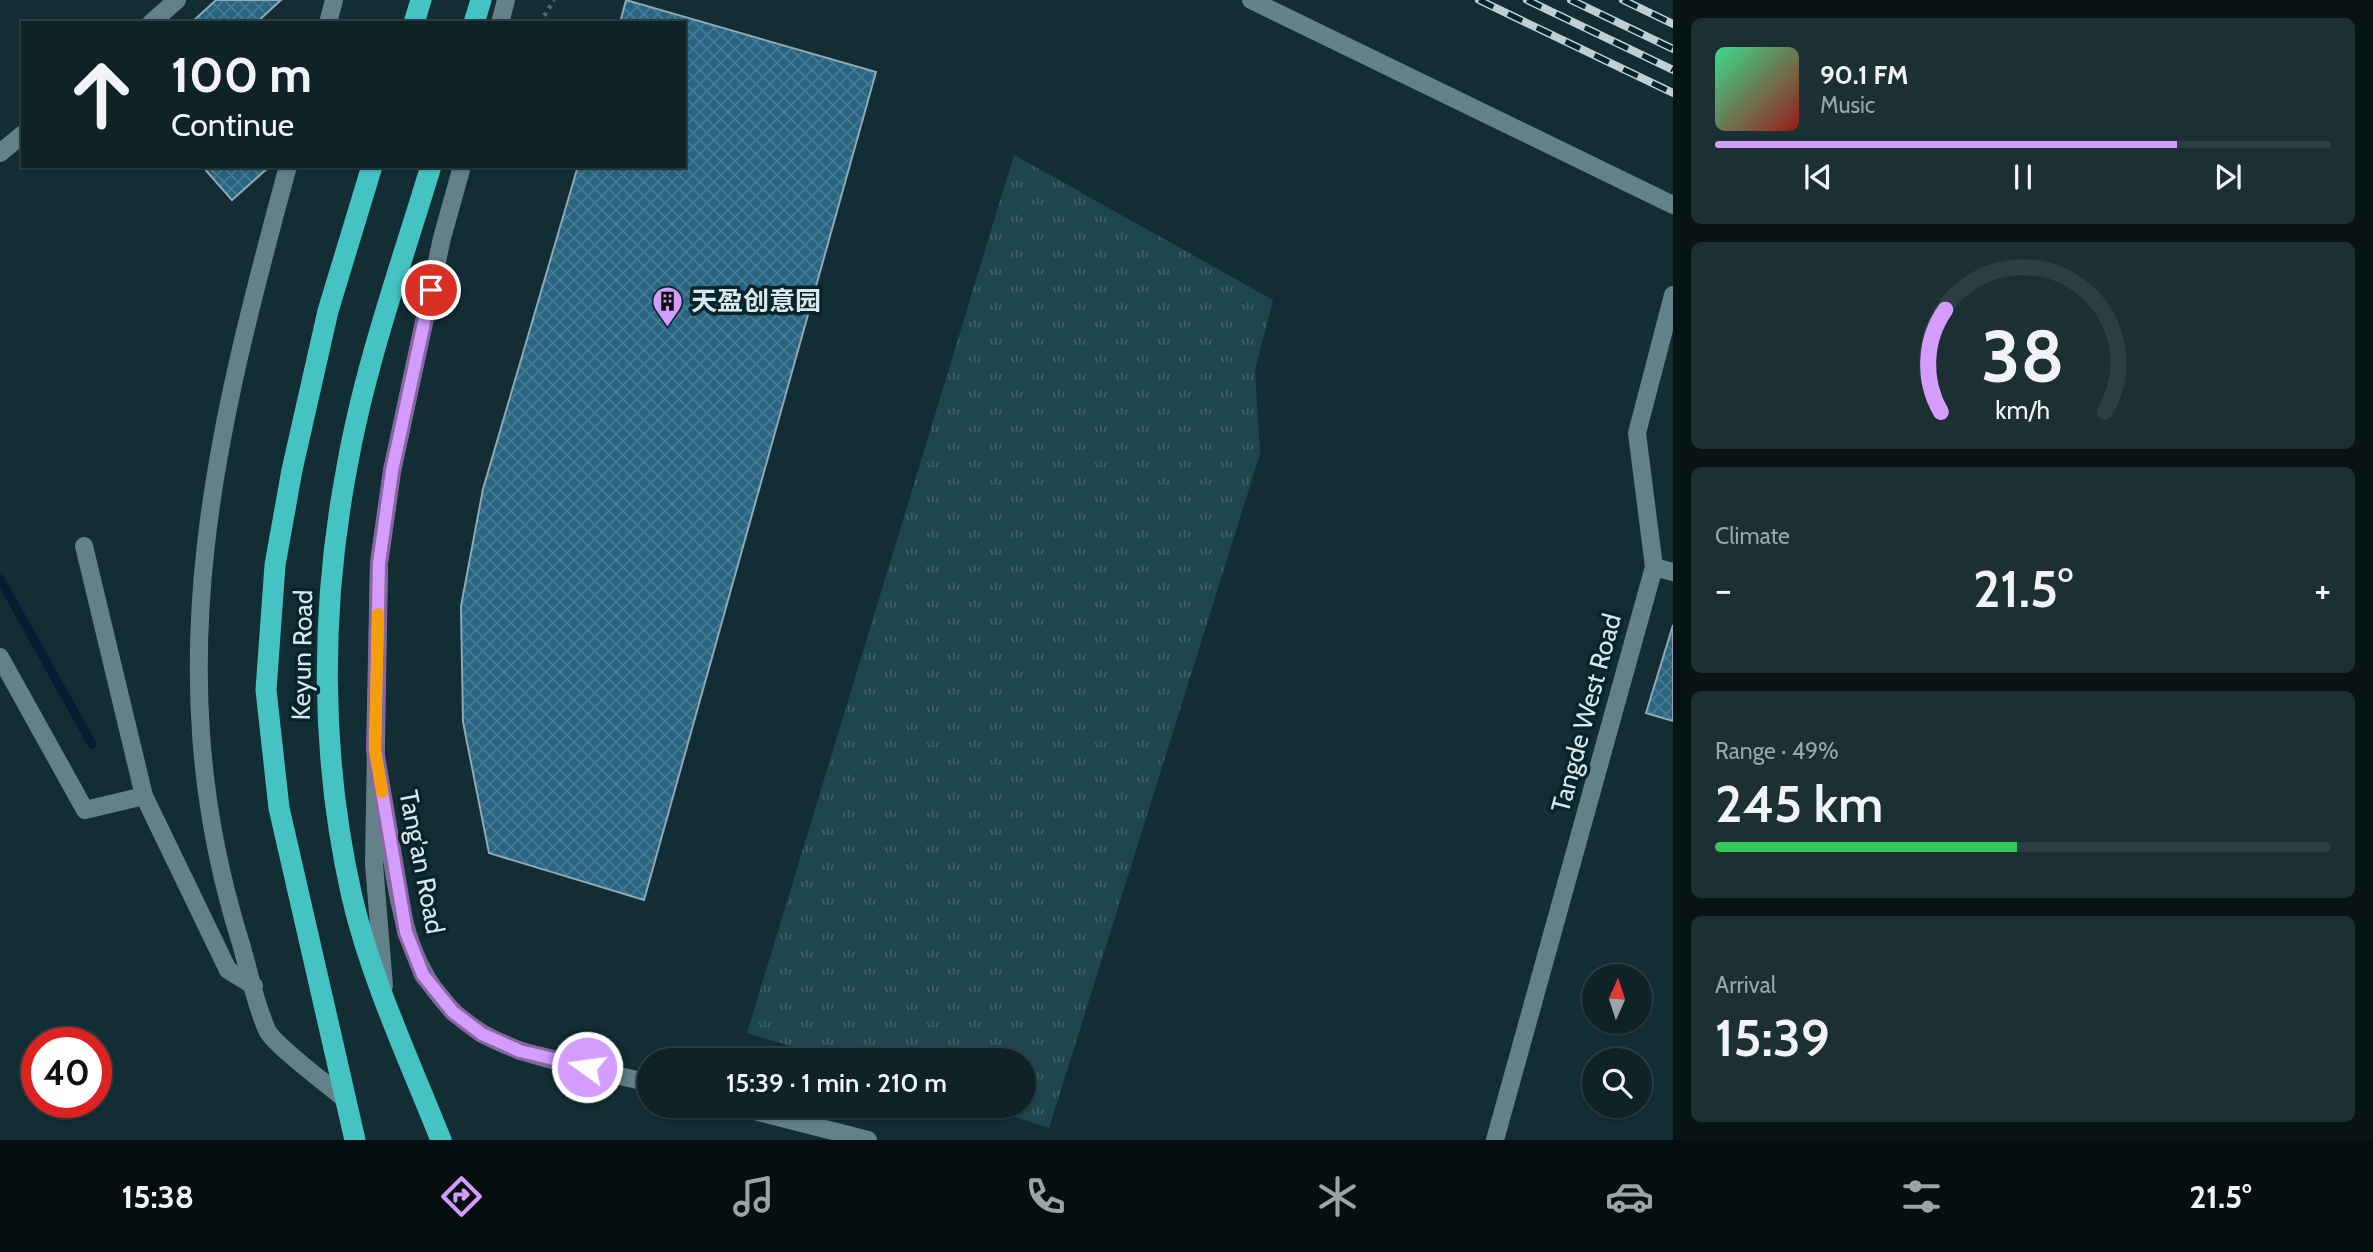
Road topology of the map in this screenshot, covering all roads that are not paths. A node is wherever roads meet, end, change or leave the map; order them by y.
1 (177, 0) edge
2 (334, 0) edge
3 (421, 0) edge
4 (481, 0) edge
5 (506, 0) edge
6 (1251, 0) edge
7 (152, 21) edge
8 (329, 21) edge
9 (415, 21) edge
10 (475, 21) edge
11 (501, 21) edge
12 (21, 136) edge
13 (0, 153) edge
14 (287, 168) edge
15 (371, 168) edge
16 (430, 168) edge
17 (461, 168) edge
18 (1673, 205) edge
19 (1673, 295) edge
20 (85, 546) dead end
21 (1654, 567) junction
22 (1673, 572) edge
23 (0, 657) edge
24 (375, 750) junction
25 (144, 796) junction
26 (254, 986) junction
27 (385, 997) junction
28 (637, 1080) edge
29 (342, 1097) junction
30 (776, 1118) edge
31 (845, 1138) edge
32 (355, 1140) edge
33 (441, 1140) edge
34 (868, 1140) edge
35 (1495, 1140) edge

1 - 7 street
2 - 8 street
3 - 9 highway
4 - 10 highway
5 - 11 street
6 - 18 street
12 - 13 street
14 - 26 street
15 - 29 highway, Keyun Road
16 - 27 highway, Keyun Road
17 - 24 street
19 - 21 street, Tangde West Road
20 - 25 street
21 - 22 street
21 - 35 street, Tangde West Road
23 - 25 street
24 - 27 street
24 - 28 street, Tang'an Road
25 - 26 street
26 - 29 street
27 - 33 highway, Keyun Road
29 - 32 highway, Keyun Road
30 - 31 street
31 - 34 street

